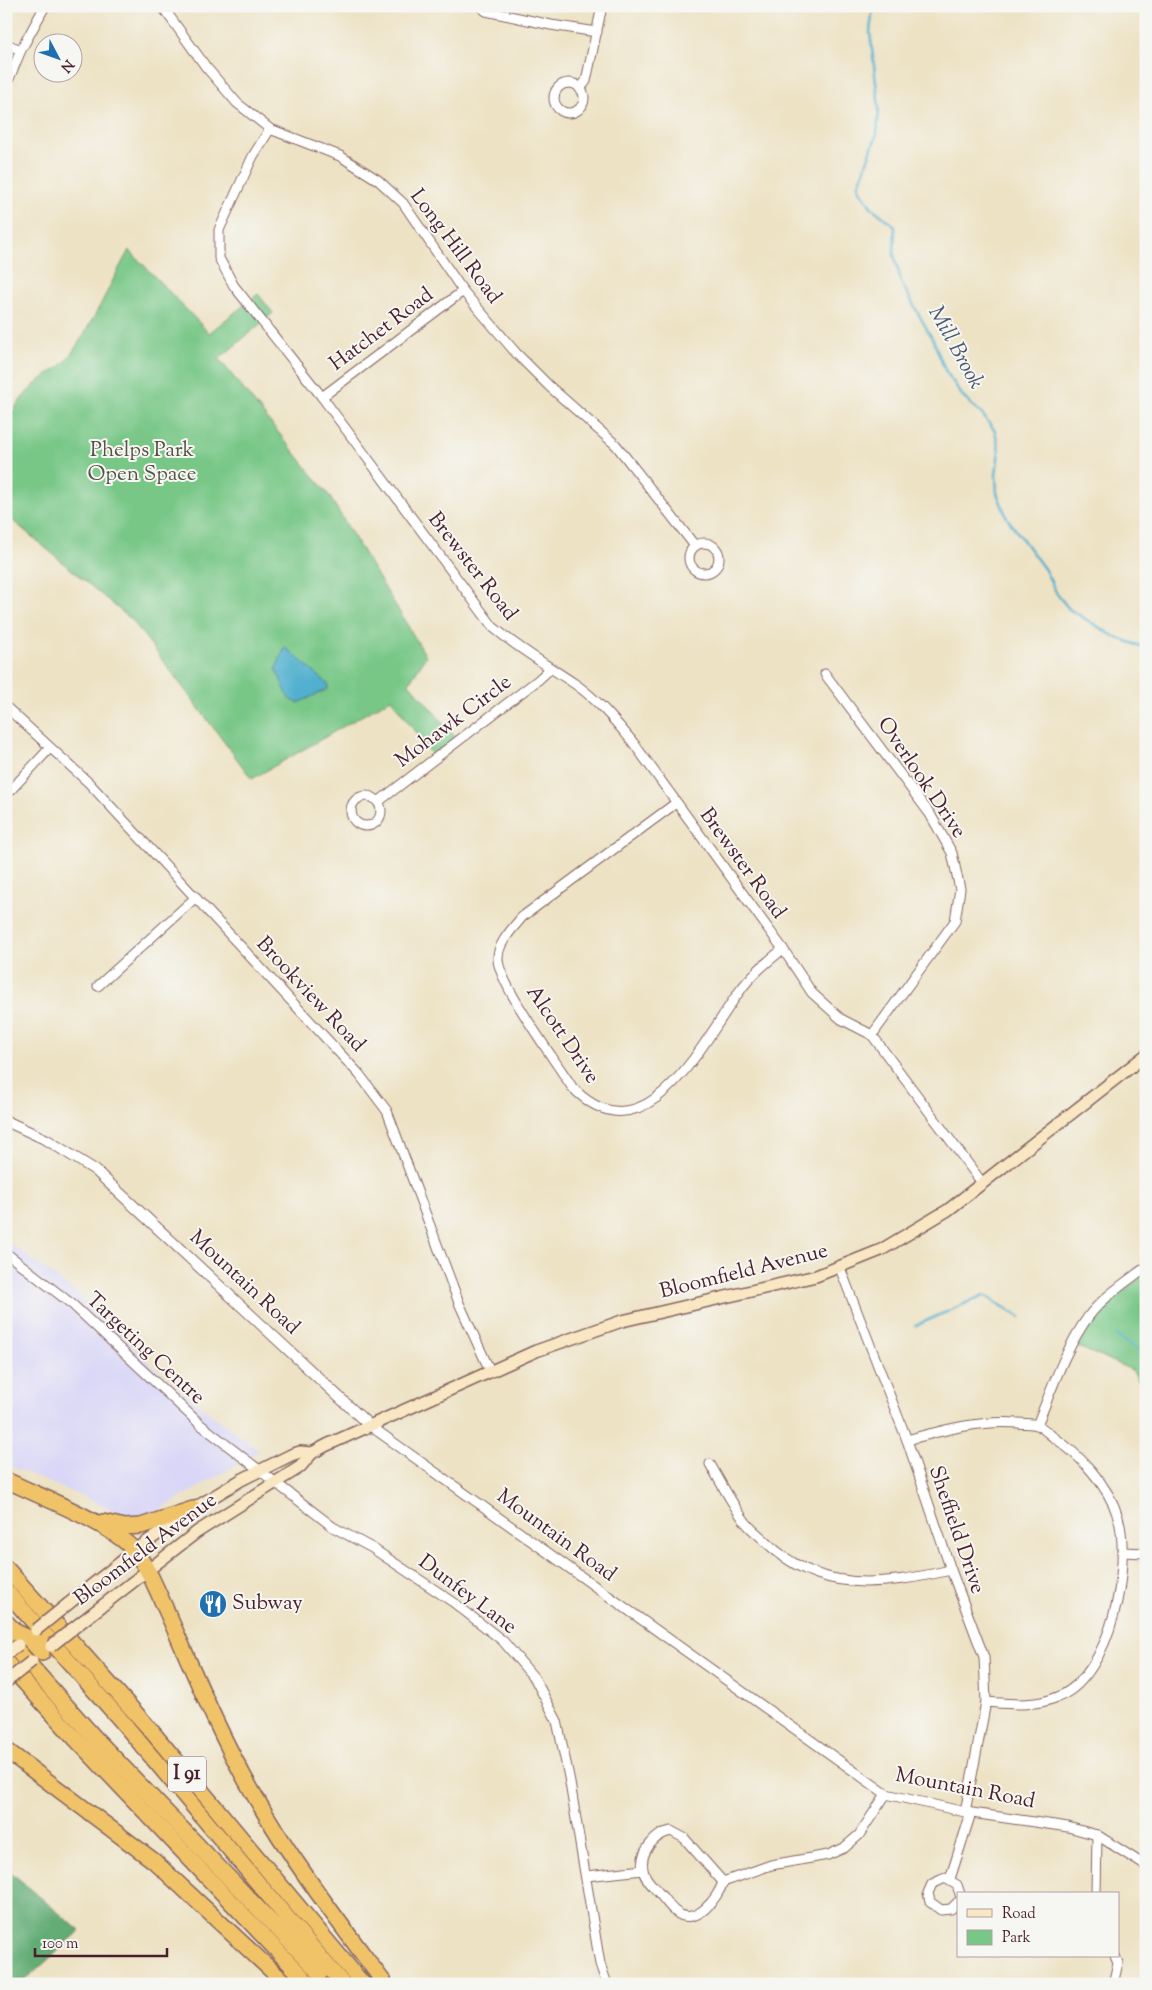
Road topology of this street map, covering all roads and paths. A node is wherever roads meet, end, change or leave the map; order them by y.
1 (45, 6) edge
2 (162, 6) edge
3 (480, 6) edge
4 (602, 6) edge
5 (597, 32) junction
6 (6, 44) edge
7 (21, 50) junction
8 (6, 86) edge
9 (580, 88) dead end
10 (270, 129) junction
11 (463, 291) junction
12 (322, 397) junction
13 (695, 546) dead end
14 (550, 669) junction
15 (825, 674) dead end
16 (6, 707) edge
17 (50, 748) junction
18 (6, 795) edge
19 (378, 802) dead end
20 (676, 803) junction
21 (196, 897) junction
22 (782, 949) junction
23 (98, 986) dead end
24 (872, 1035) junction
25 (1146, 1055) edge
26 (6, 1121) edge
27 (983, 1184) junction
28 (6, 1254) edge
29 (1146, 1267) edge
30 (840, 1268) junction
31 (490, 1370) junction
32 (369, 1425) junction
33 (1037, 1425) junction
34 (907, 1440) junction
35 (312, 1453) junction
36 (710, 1464) dead end
37 (260, 1470) junction
38 (6, 1480) edge
39 (276, 1481) junction
40 (193, 1509) junction
41 (91, 1521) junction
42 (205, 1526) junction
43 (134, 1551) junction
44 (1122, 1552) junction
45 (1146, 1553) edge
46 (6, 1568) edge
47 (147, 1569) junction
48 (951, 1570) junction
49 (6, 1591) edge
50 (6, 1605) edge
51 (6, 1622) edge
52 (22, 1637) edge
53 (6, 1654) edge
54 (42, 1654) junction
55 (6, 1662) edge
56 (6, 1682) edge
57 (986, 1702) junction
58 (6, 1750) edge
59 (886, 1794) junction
60 (968, 1812) junction
61 (1097, 1835) junction
62 (1146, 1866) edge
63 (643, 1870) junction
64 (586, 1876) junction
65 (950, 1879) junction
66 (723, 1882) junction
67 (959, 1892) edge
68 (1096, 1892) edge
69 (957, 1903) edge
70 (1116, 1958) edge
71 (286, 1984) edge
72 (309, 1984) edge
73 (330, 1984) edge
74 (343, 1984) edge
75 (363, 1984) edge
76 (385, 1984) edge
77 (606, 1984) edge
78 (1113, 1984) edge

1 - 7 street
2 - 10 street, Long Hill Road
3 - 5 street
4 - 5 street
5 - 9 street
6 - 7 street
7 - 8 street
10 - 11 street, Long Hill Road
10 - 12 street, Brewster Road
11 - 12 street, Hatchet Road
11 - 13 street, Long Hill Road
12 - 14 street, Brewster Road
14 - 19 street, Mohawk Circle
14 - 20 street, Brewster Road
15 - 24 street, Overlook Drive
16 - 17 street, Brookview Road
17 - 18 street
17 - 21 street, Brookview Road
20 - 22 street, Brewster Road
20 - 22 street, Alcott Drive
21 - 23 street
21 - 31 street, Brookview Road
22 - 24 street, Brewster Road
24 - 27 street, Brewster Road
25 - 27 main road, Bloomfield Avenue
26 - 32 street, Mountain Road
27 - 30 main road, Bloomfield Avenue
28 - 37 street, Targeting Centre
29 - 33 street
30 - 31 main road, Bloomfield Avenue
30 - 34 street, Sheffield Drive
31 - 32 main road, Bloomfield Avenue
32 - 35 main road, Bloomfield Avenue
32 - 59 street, Mountain Road
33 - 34 street
33 - 44 street
34 - 48 street, Sheffield Drive
35 - 37 main road, Bloomfield Avenue
35 - 39 main road, Bloomfield Avenue
36 - 48 street
37 - 39 street, Dunfey Lane
37 - 40 main road, Bloomfield Avenue
38 - 41 highway
39 - 42 main road, Bloomfield Avenue
39 - 64 street, Dunfey Lane
40 - 41 highway
40 - 42 main road
40 - 43 main road, Bloomfield Avenue
41 - 43 highway
42 - 47 main road, Bloomfield Avenue
43 - 47 highway
43 - 52 main road, Bloomfield Avenue, bridge
44 - 45 street
44 - 57 street
46 - 75 highway, I 91
47 - 54 main road, Bloomfield Avenue, bridge
47 - 76 highway
48 - 57 street, Sheffield Drive
49 - 74 highway
50 - 52 highway
51 - 52 highway
52 - 53 main road, Bloomfield Avenue, bridge
52 - 54 highway
52 - 73 highway
54 - 56 main road, Bloomfield Avenue, bridge
55 - 72 highway, I 91
57 - 60 street, Sheffield Drive
58 - 71 highway
59 - 60 street, Mountain Road
59 - 66 street
60 - 61 street, Mountain Road
60 - 65 street, Sheffield Drive
61 - 62 street, Mountain Road
61 - 68 street
63 - 64 street
63 - 66 street
63 - 66 street
64 - 77 street, Dunfey Lane
65 - 67 street
65 - 69 street
70 - 78 street

